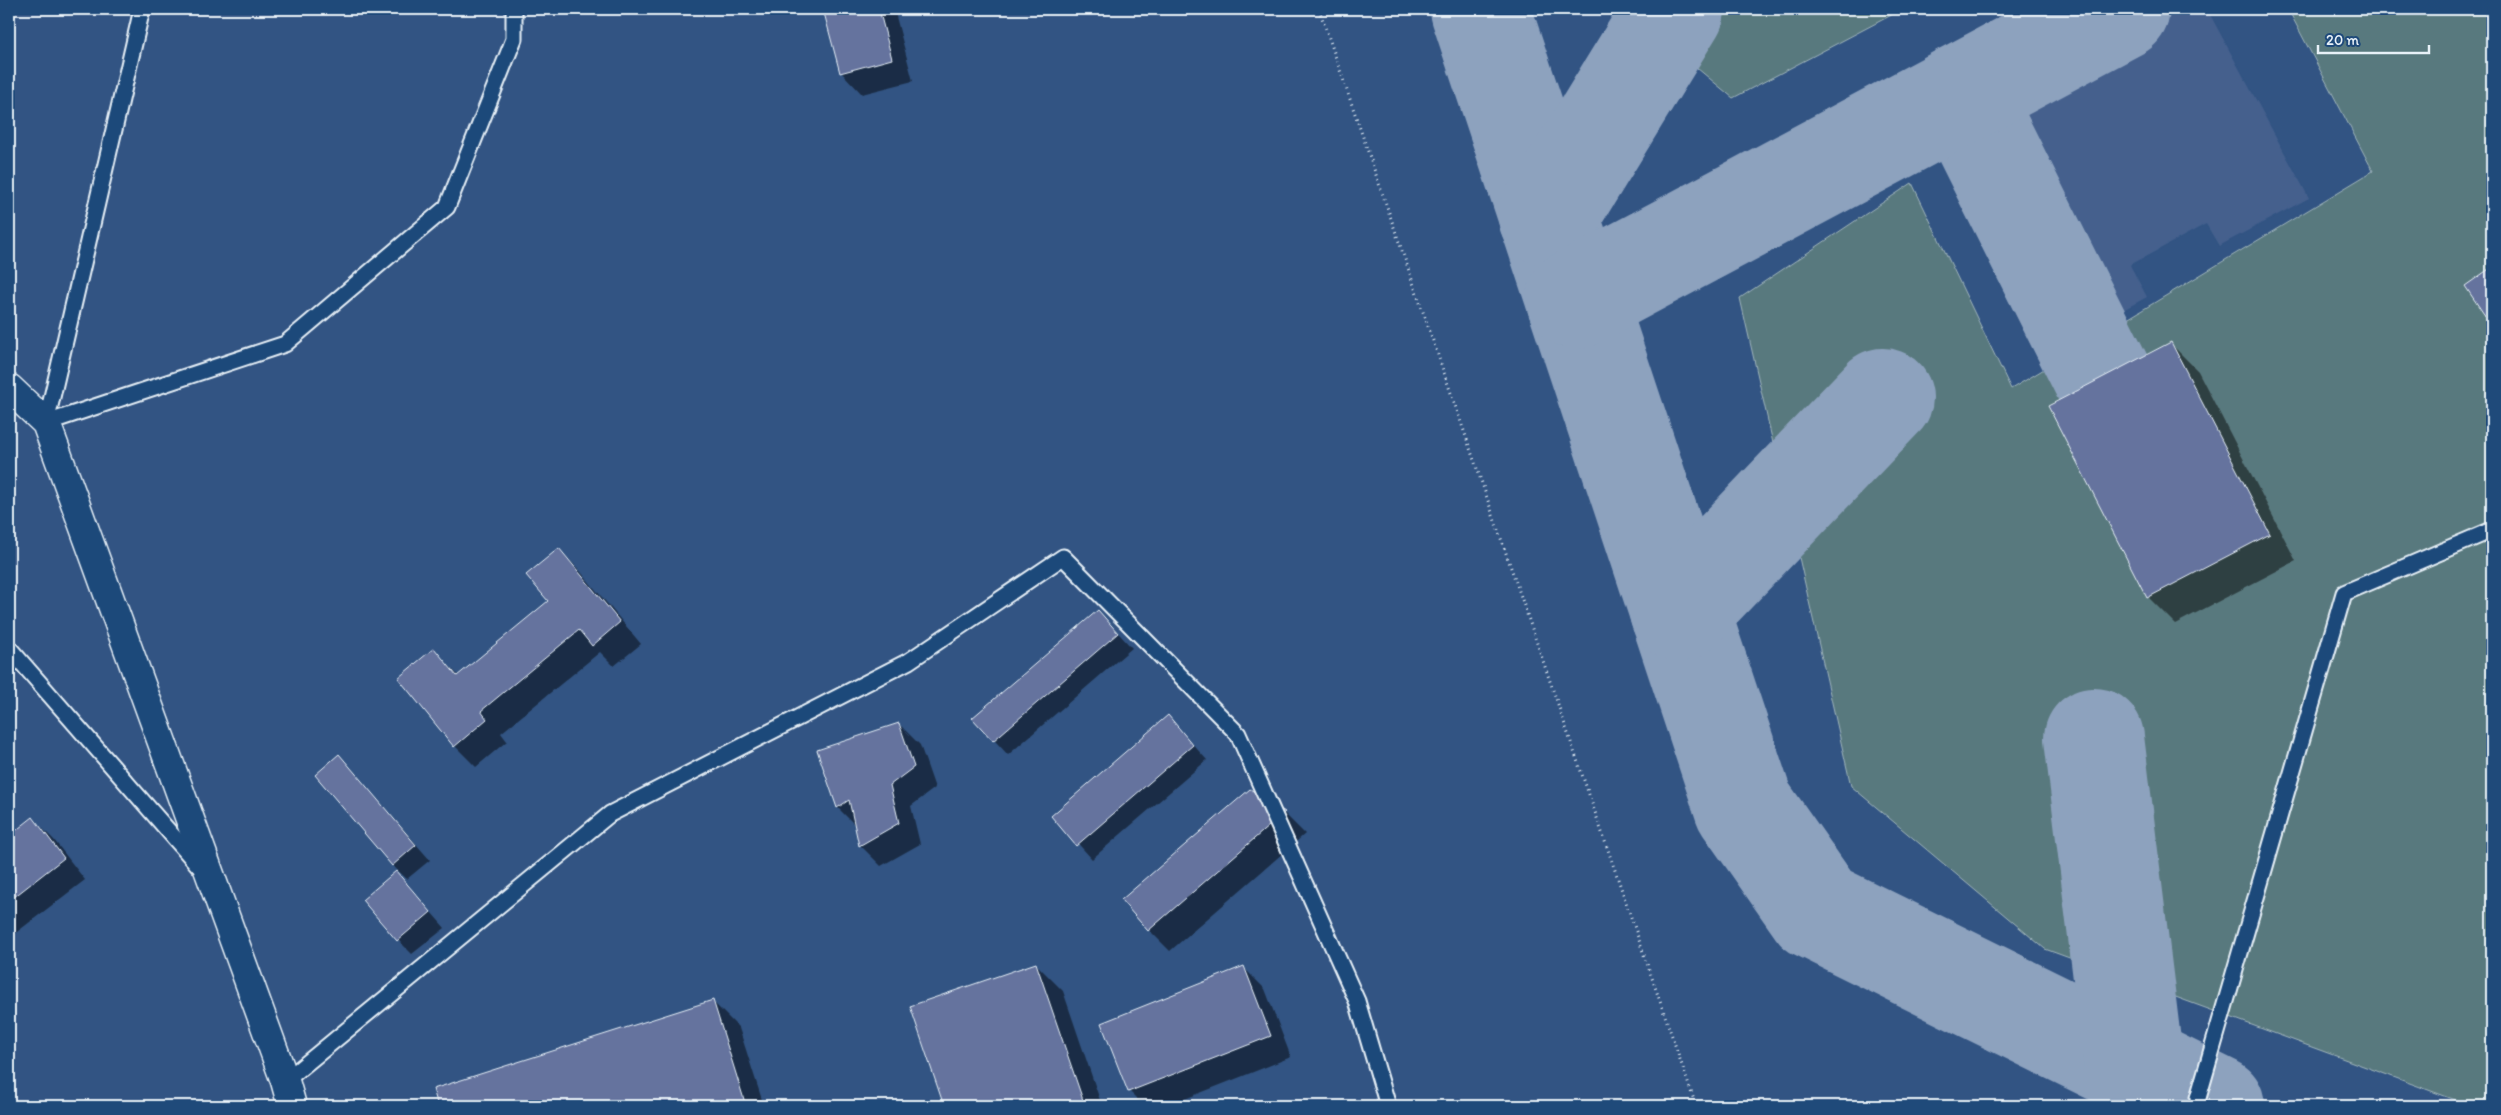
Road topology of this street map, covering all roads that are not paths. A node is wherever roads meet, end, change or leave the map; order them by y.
1 (142, 9) edge
2 (514, 9) edge
3 (9, 388) edge
4 (46, 423) junction
5 (2492, 530) edge
6 (9, 648) edge
7 (210, 878) junction
8 (288, 1094) edge
9 (2198, 1098) dead end
10 (1388, 1106) edge

1 - 4 lane
2 - 4 lane
3 - 4 street
4 - 7 street
5 - 9 lane
6 - 7 lane
7 - 8 street
8 - 10 lane

